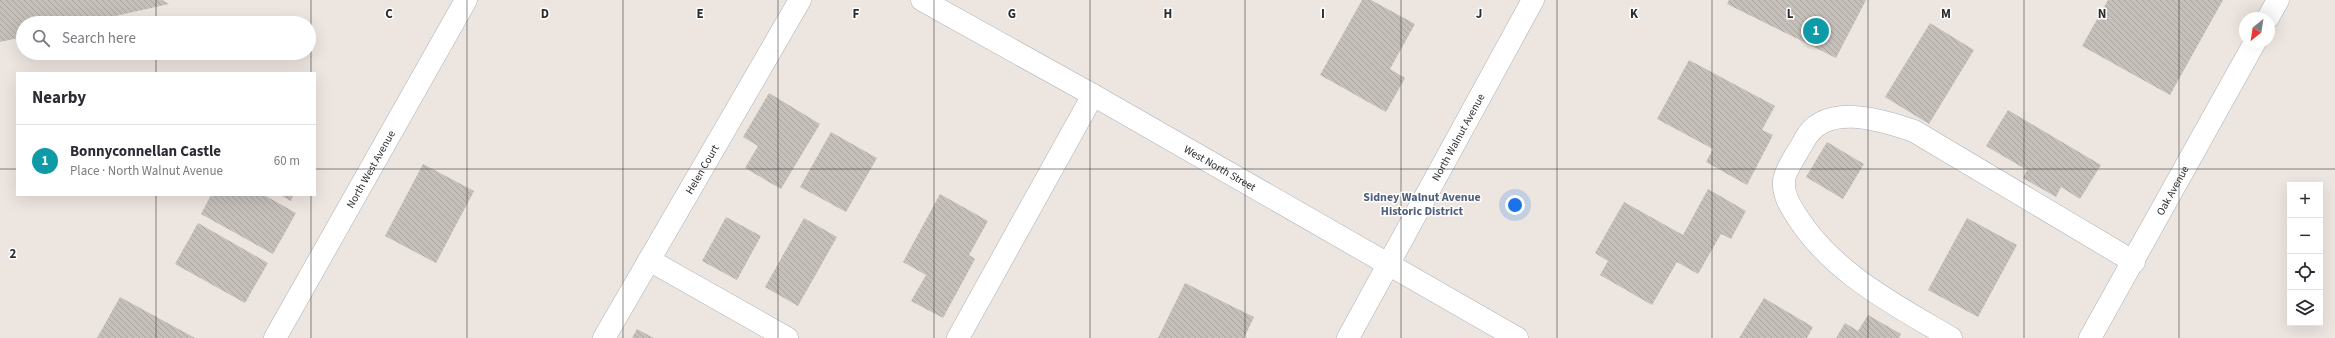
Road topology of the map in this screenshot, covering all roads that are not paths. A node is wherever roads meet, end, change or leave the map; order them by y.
1 (466, 0) edge
2 (800, 0) edge
3 (922, 0) edge
4 (1533, 0) edge
5 (2278, 0) edge
6 (2271, 12) edge
7 (2252, 48) edge
8 (1093, 95) junction
9 (649, 260) junction
10 (2134, 262) junction
11 (1387, 264) junction
12 (275, 338) edge
13 (604, 338) edge
14 (787, 338) edge
15 (958, 338) edge
16 (1348, 338) edge
17 (1517, 338) edge
18 (1951, 338) edge
19 (2090, 338) edge

1 - 12 street, North West Avenue
2 - 9 street, Helen Court
3 - 8 street, West North Street
4 - 11 street, North Walnut Avenue
5 - 6 street
7 - 10 street, Oak Avenue
8 - 11 street, West North Street
8 - 15 street
9 - 13 street, Helen Court
9 - 14 street
10 - 18 street
10 - 19 street, Oak Avenue
11 - 16 street, North Walnut Avenue
11 - 17 street, West North Street

